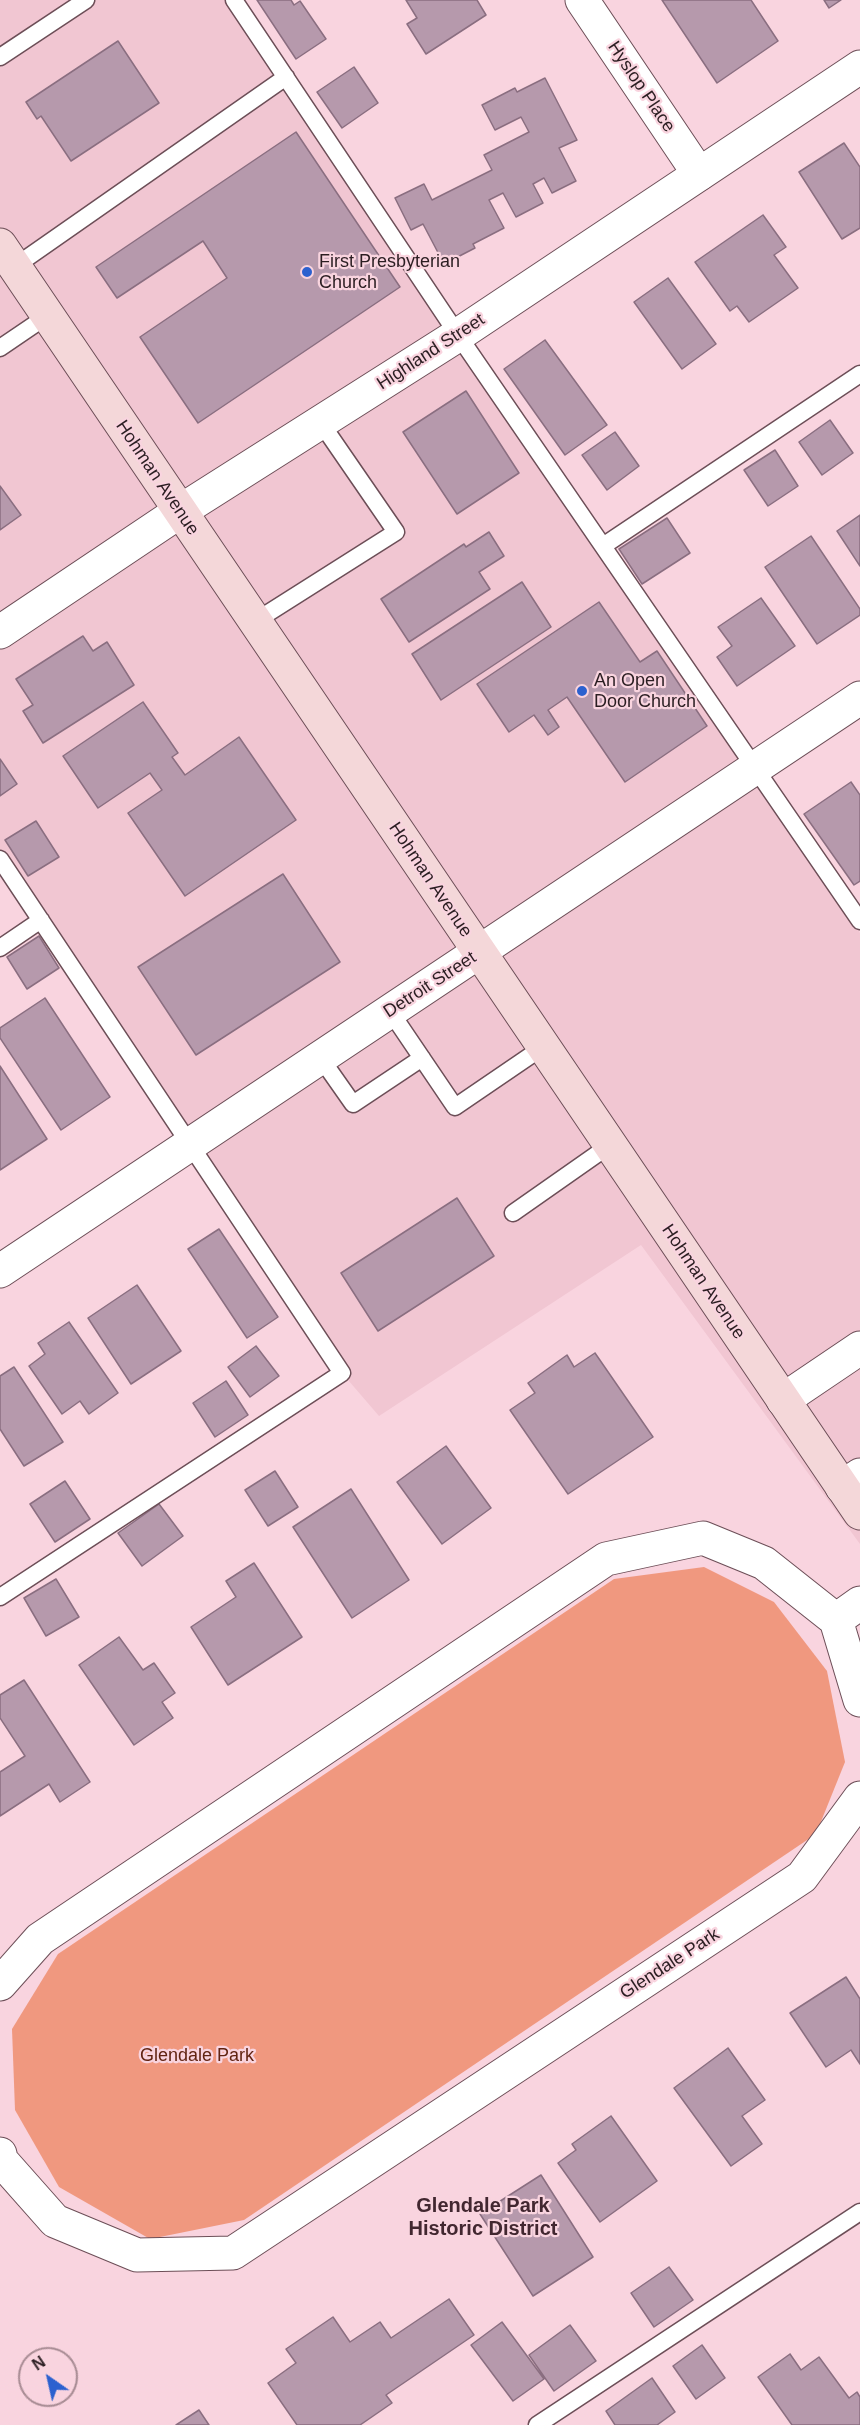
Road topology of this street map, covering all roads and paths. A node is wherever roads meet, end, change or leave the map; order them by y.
1 (86, 0) edge
2 (234, 0) edge
3 (582, 0) edge
4 (0, 57) edge
5 (860, 67) edge
6 (286, 77) junction
7 (699, 174) junction
8 (4, 254) edge
9 (48, 316) junction
10 (458, 335) junction
11 (0, 348) edge
12 (860, 374) edge
13 (321, 423) junction
14 (179, 512) junction
15 (603, 546) junction
16 (254, 622) junction
17 (0, 632) edge
18 (860, 698) edge
19 (755, 768) junction
20 (0, 859) edge
21 (41, 920) junction
22 (860, 921) edge
23 (0, 948) edge
24 (479, 952) junction
25 (390, 1011) junction
26 (543, 1047) junction
27 (320, 1057) junction
28 (422, 1058) junction
29 (190, 1144) junction
30 (610, 1146) junction
31 (513, 1213) dead end
32 (0, 1271) edge
33 (860, 1348) edge
34 (783, 1400) junction
35 (851, 1481) edge
36 (860, 1514) edge
37 (0, 1597) edge
38 (848, 1611) edge
39 (860, 1700) edge
40 (860, 1798) edge
41 (0, 1984) edge
42 (0, 2154) edge
43 (860, 2212) edge
44 (537, 2425) edge

1 - 4 lane
2 - 6 lane
3 - 7 street, Hyslop Place
5 - 7 street, Highland Street
6 - 8 lane
6 - 10 lane
7 - 10 street, Highland Street
8 - 9 main road, Hohman Avenue
9 - 11 lane
9 - 14 main road, Hohman Avenue
10 - 13 street, Highland Street
10 - 15 lane
12 - 15 lane
13 - 14 street, Highland Street
13 - 16 lane
14 - 16 main road, Hohman Avenue
14 - 17 street, Highland Street
15 - 19 lane
16 - 24 main road, Hohman Avenue
18 - 19 street, Detroit Street
19 - 22 lane
19 - 24 street, Detroit Street
20 - 21 lane
21 - 23 lane
21 - 29 lane
24 - 25 street, Detroit Street
24 - 26 main road, Hohman Avenue
25 - 27 street, Detroit Street
25 - 28 lane
26 - 28 lane
26 - 30 main road, Hohman Avenue
27 - 28 lane
27 - 29 street, Detroit Street
29 - 32 street, Detroit Street
29 - 37 lane
30 - 31 lane
30 - 34 main road, Hohman Avenue
33 - 34 street
34 - 35 main road, Hohman Avenue
35 - 36 main road, Hohman Avenue
38 - 39 street
38 - 41 street
40 - 42 street, Glendale Park
43 - 44 lane

